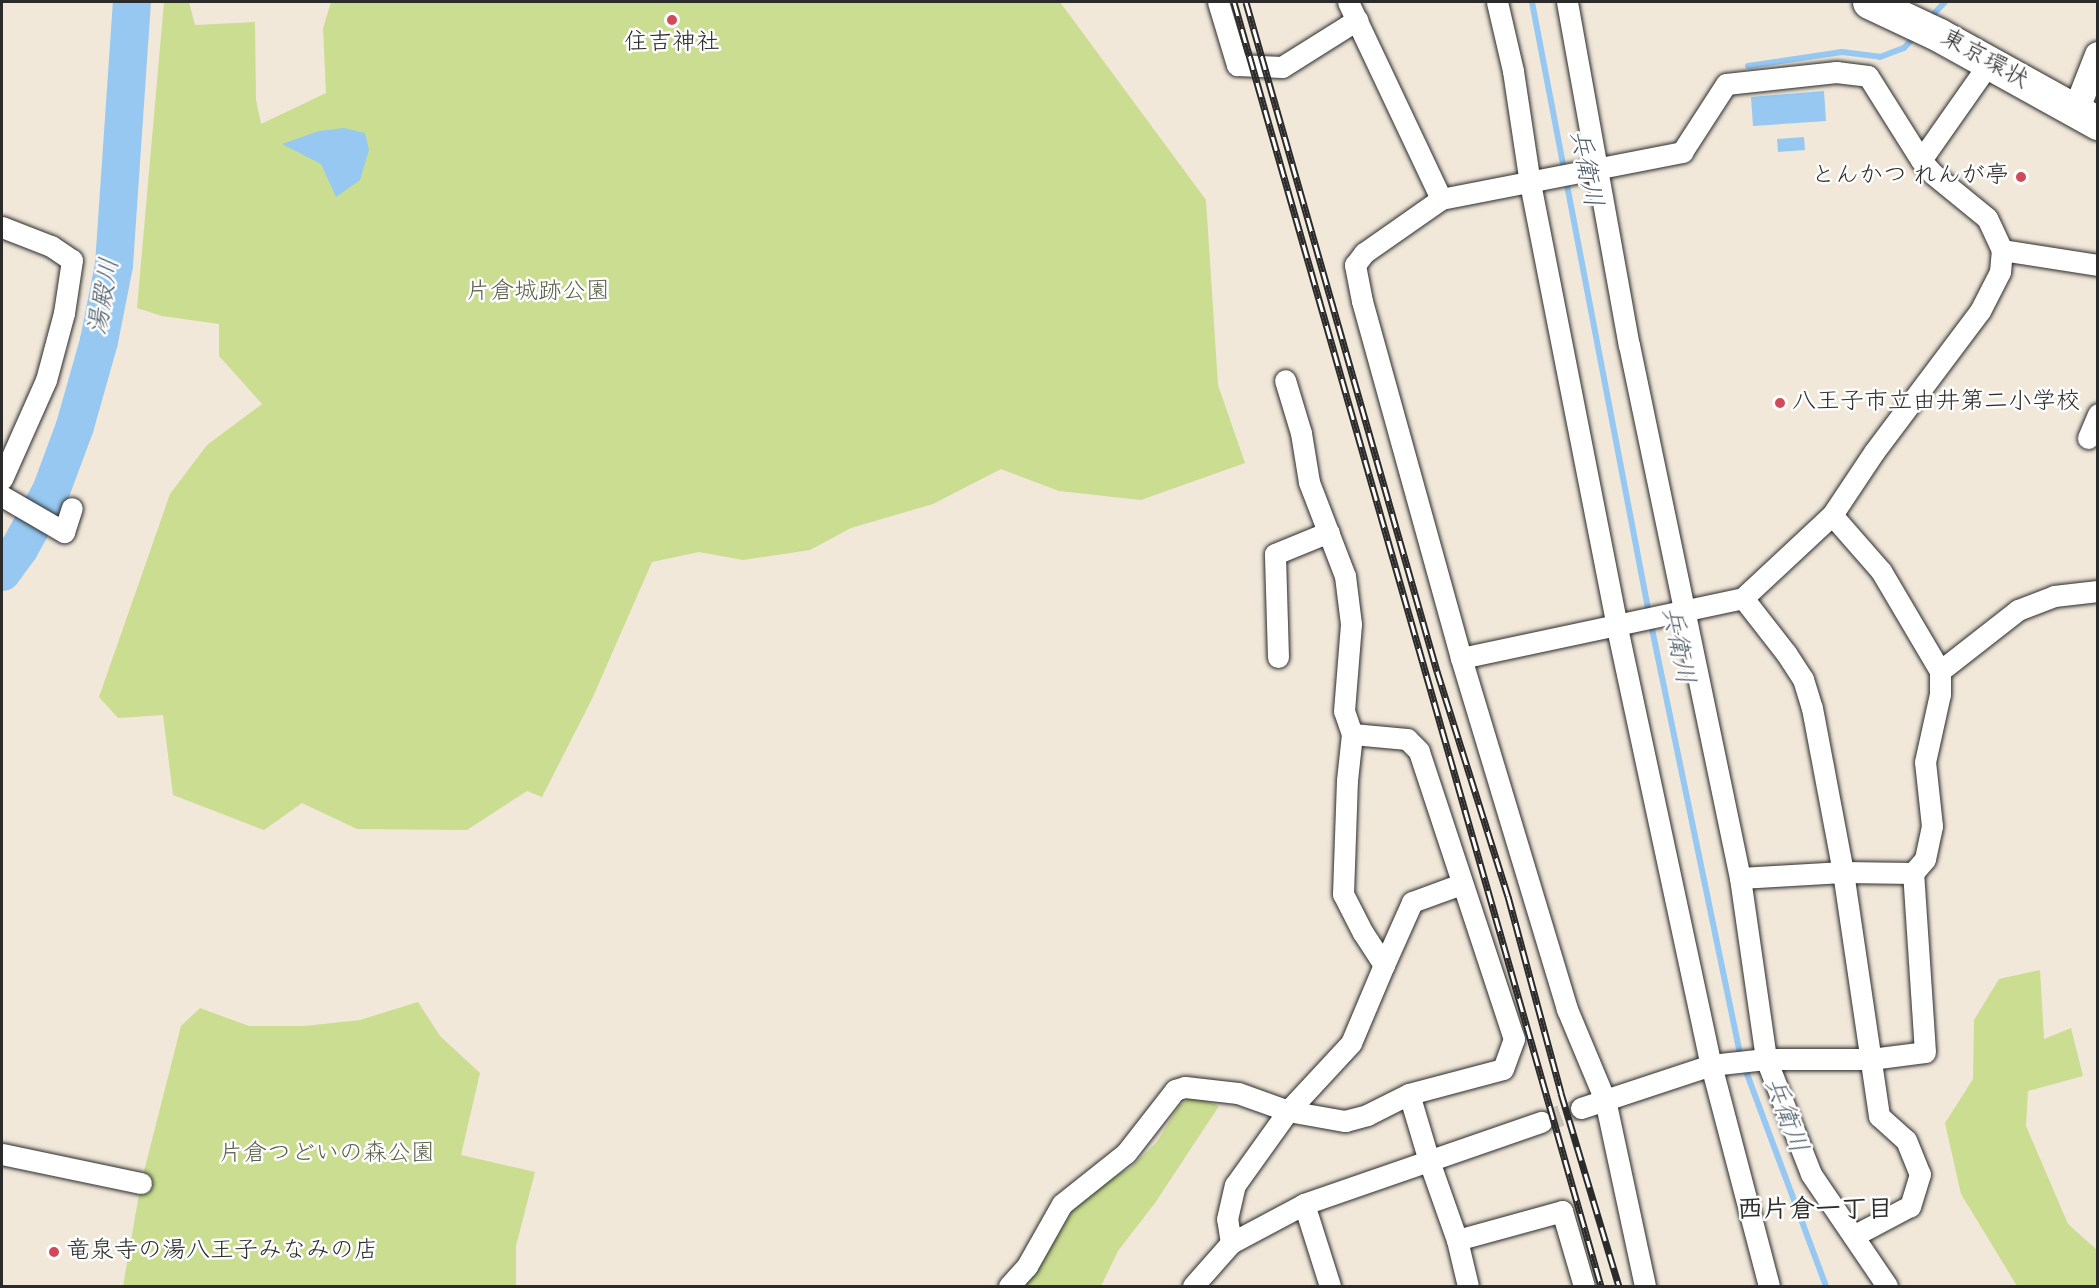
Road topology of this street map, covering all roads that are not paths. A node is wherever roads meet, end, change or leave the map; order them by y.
1 (1218, 2) edge
2 (1497, 2) edge
3 (1567, 2) edge
4 (1869, 2) edge
5 (1353, 11) edge
6 (2097, 55) edge
7 (1990, 62) junction
8 (2087, 117) edge
9 (1921, 160) junction
10 (1588, 172) junction
11 (1530, 183) junction
12 (1441, 199) junction
13 (2, 227) edge
14 (2002, 250) junction
15 (2097, 265) edge
16 (1285, 380) dead end
17 (2097, 414) edge
18 (2088, 438) dead end
19 (2, 479) edge
20 (2, 496) edge
21 (72, 508) dead end
22 (1832, 515) junction
23 (1329, 532) junction
24 (2097, 591) edge
25 (1743, 598) junction
26 (1684, 609) junction
27 (1616, 623) junction
28 (1278, 657) dead end
29 (1461, 658) junction
30 (1940, 671) junction
31 (1352, 735) junction
32 (1843, 872) junction
33 (1913, 873) junction
34 (1740, 878) junction
35 (1461, 884) junction
36 (1384, 965) junction
37 (1762, 1059) junction
38 (1871, 1059) junction
39 (1721, 1064) junction
40 (1409, 1094) junction
41 (1605, 1100) junction
42 (1581, 1108) tunnel mouth
43 (1288, 1111) junction
44 (1541, 1122) tunnel mouth
45 (2, 1154) edge
46 (1429, 1161) junction
47 (141, 1183) dead end
48 (1304, 1204) junction
49 (1853, 1236) junction
50 (1457, 1240) junction
51 (1231, 1243) junction
52 (1009, 1287) edge
53 (1193, 1287) edge
54 (1330, 1287) edge
55 (1468, 1287) edge
56 (1584, 1287) edge
57 (1645, 1287) edge
58 (1769, 1287) edge
59 (1887, 1287) edge

1 - 5 street
2 - 11 street
3 - 10 street
4 - 7 highway, 東京環状
5 - 12 street
6 - 8 street
7 - 8 highway, 東京環状
7 - 9 street
9 - 10 street
9 - 14 street
10 - 11 street
10 - 26 street
11 - 12 street
11 - 27 street
12 - 29 street
13 - 19 street
14 - 15 street
14 - 22 street
16 - 23 street
17 - 18 street
20 - 21 street
22 - 25 street
22 - 30 street
23 - 28 street
23 - 31 street
24 - 30 street
25 - 26 street
25 - 32 street
26 - 27 street
26 - 34 street
27 - 29 street
27 - 39 street
29 - 41 street
30 - 33 street
31 - 35 street
31 - 36 street
32 - 33 street
32 - 34 street
32 - 38 street
33 - 38 street
34 - 37 street
35 - 36 street
35 - 40 street
36 - 43 street
37 - 38 street
37 - 39 street
37 - 49 street
38 - 49 street
39 - 41 street
39 - 58 street
40 - 43 street
40 - 46 street
41 - 42 street
41 - 57 street
43 - 51 street
43 - 52 street
44 - 46 street
45 - 47 street
46 - 48 street
46 - 50 street
48 - 51 street
48 - 54 street
49 - 59 street
50 - 55 street
50 - 56 street
51 - 53 street

